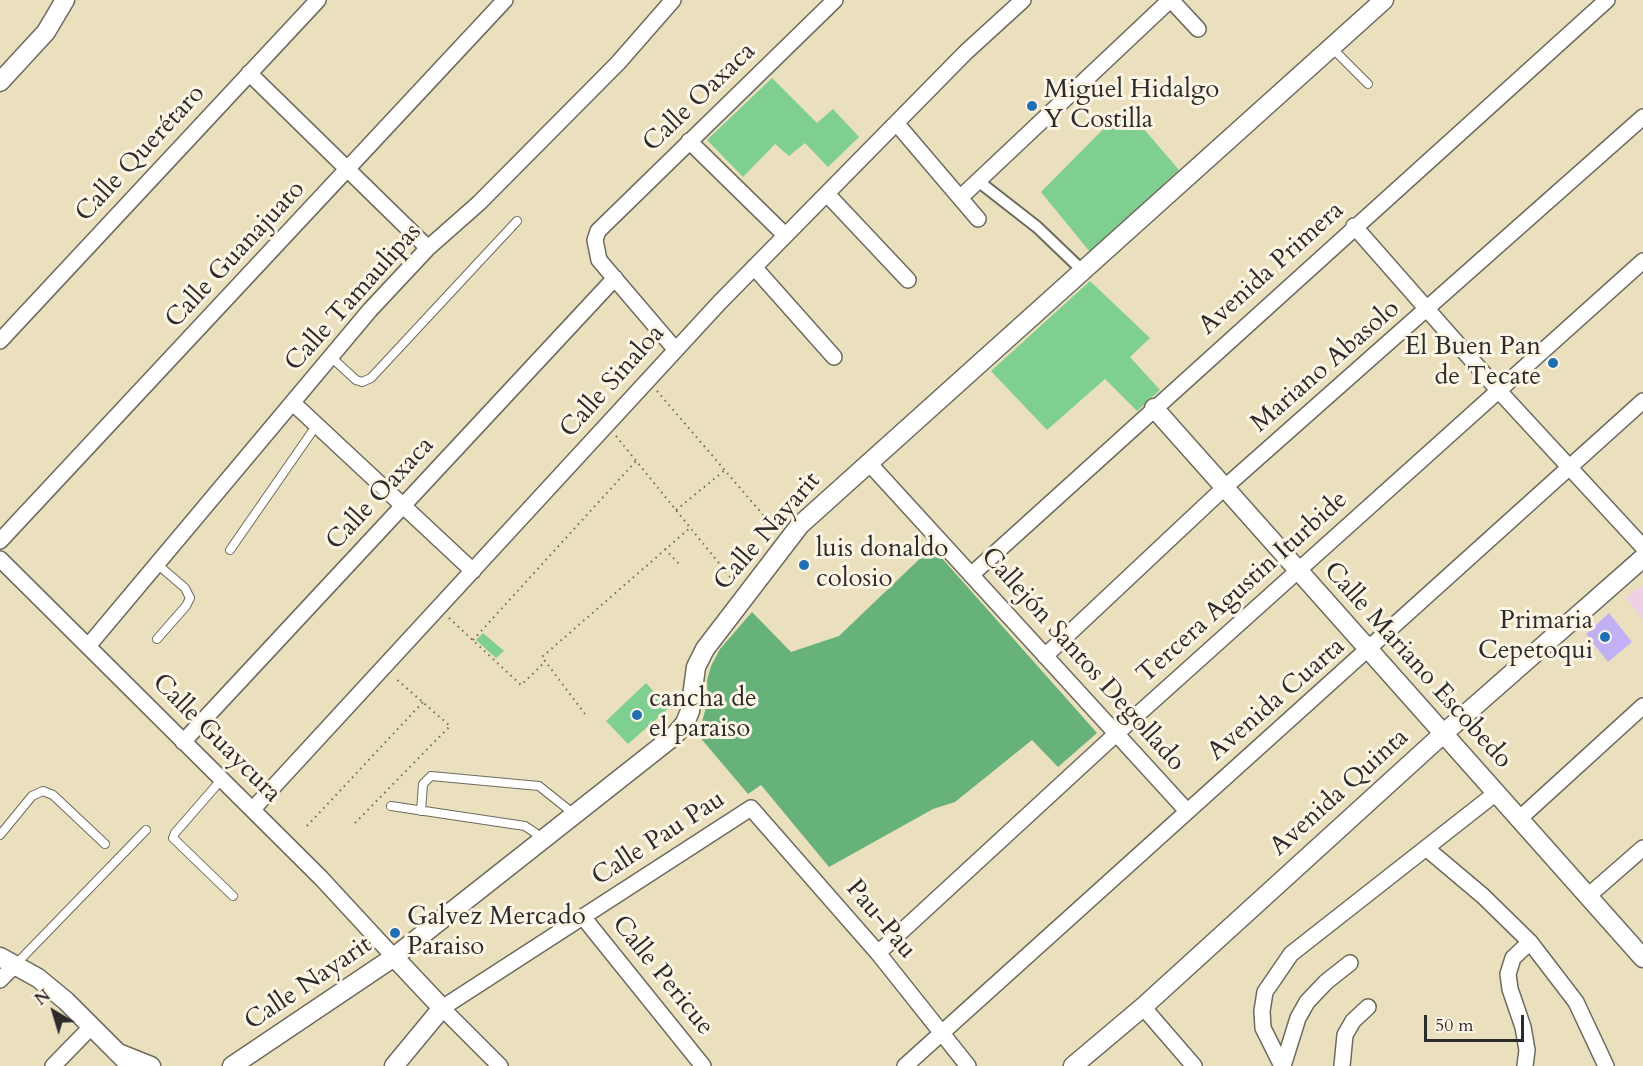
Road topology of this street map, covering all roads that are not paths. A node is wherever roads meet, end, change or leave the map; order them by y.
1 (65, 0) edge
2 (318, 0) edge
3 (505, 0) edge
4 (673, 0) edge
5 (835, 0) edge
6 (1023, 0) edge
7 (1170, 0) edge
8 (1384, 0) edge
9 (1607, 0) edge
10 (1198, 29) dead end
11 (1331, 47) junction
12 (249, 73) junction
13 (0, 82) edge
14 (1368, 84) dead end
15 (1643, 117) edge
16 (897, 124) junction
17 (689, 141) junction
18 (348, 171) junction
19 (978, 181) junction
20 (827, 194) junction
21 (961, 197) junction
22 (978, 219) dead end
23 (517, 221) dead end
24 (1354, 226) junction
25 (785, 235) junction
26 (428, 248) junction
27 (1643, 261) edge
28 (754, 267) junction
29 (1083, 271) junction
30 (615, 278) junction
31 (908, 280) dead end
32 (1427, 310) junction
33 (0, 341) edge
34 (675, 349) junction
35 (331, 357) junction
36 (834, 357) dead end
37 (1499, 391) junction
38 (1643, 401) edge
39 (293, 403) junction
40 (1154, 408) junction
41 (316, 426) junction
42 (868, 462) junction
43 (1571, 467) junction
44 (1224, 488) junction
45 (403, 506) junction
46 (0, 541) edge
47 (1643, 547) edge
48 (230, 550) dead end
49 (1643, 558) edge
50 (0, 559) edge
51 (157, 564) junction
52 (473, 571) junction
53 (1298, 571) junction
54 (970, 575) junction
55 (157, 639) dead end
56 (89, 645) junction
57 (1369, 651) junction
58 (1045, 656) junction
59 (1643, 706) edge
60 (1116, 734) junction
61 (1443, 734) junction
62 (183, 742) junction
63 (222, 779) junction
64 (1496, 793) junction
65 (391, 806) dead end
66 (751, 808) joint
67 (253, 809) junction
68 (421, 811) junction
69 (1187, 811) junction
70 (574, 814) junction
71 (1519, 819) junction
72 (147, 830) dead end
73 (0, 835) edge
74 (544, 839) junction
75 (105, 844) dead end
76 (1426, 848) junction
77 (1643, 848) edge
78 (233, 896) dead end
79 (1588, 896) junction
80 (583, 917) junction
81 (1530, 942) junction
82 (878, 953) junction
83 (394, 957) junction
84 (1643, 958) edge
85 (8, 961) edge
86 (1350, 963) dead end
87 (0, 980) edge
88 (1143, 1007) junction
89 (1368, 1007) dead end
90 (442, 1008) junction
91 (92, 1026) junction
92 (941, 1033) junction
93 (125, 1060) edge
94 (53, 1066) edge
95 (151, 1066) edge
96 (232, 1066) edge
97 (394, 1066) edge
98 (500, 1066) edge
99 (704, 1066) edge
100 (905, 1066) edge
101 (968, 1066) edge
102 (1073, 1066) edge
103 (1194, 1066) edge
104 (1282, 1066) edge
105 (1342, 1066) edge
106 (1525, 1066) edge
107 (1606, 1066) edge

1 - 13 street
2 - 12 street, Calle Querétaro
3 - 18 street, Calle Guanajuato
4 - 26 street, Calle Tamaulipas
5 - 17 street, Calle Oaxaca
6 - 16 street, Calle Sinaloa
7 - 10 street
7 - 19 street
8 - 11 street, Calle Nayarit
9 - 24 street, Avenida Primera
11 - 14 lane
11 - 29 street, Calle Nayarit
12 - 18 street
12 - 33 street, Calle Querétaro
15 - 32 street, Mariano Abasolo
16 - 20 street, Calle Sinaloa
16 - 21 street
17 - 25 street
17 - 30 street, Calle Oaxaca
18 - 26 street
18 - 46 street, Calle Guanajuato
19 - 21 street
19 - 29 street
20 - 25 street, Calle Sinaloa
20 - 31 street
21 - 22 street
23 - 35 lane
24 - 32 street
24 - 40 street, Avenida Primera
25 - 28 street, Calle Sinaloa
26 - 35 street, Calle Tamaulipas
27 - 37 street, Tercera Agustin Iturbide
28 - 34 street, Calle Sinaloa
28 - 36 street
29 - 42 street, Calle Nayarit
30 - 34 street
30 - 45 street, Calle Oaxaca
32 - 37 street
32 - 44 street, Mariano Abasolo
34 - 52 street, Calle Sinaloa
35 - 39 street, Calle Tamaulipas
37 - 43 street
37 - 53 street, Tercera Agustin Iturbide
38 - 43 street, Avenida Cuarta
39 - 41 street
39 - 51 street, Calle Tamaulipas
40 - 44 street, Calle Mariano Escobedo
40 - 54 street, Avenida Primera
41 - 45 street
41 - 48 lane
42 - 54 street, Callejón Santos Degollado
42 - 70 street, Calle Nayarit
43 - 47 street
43 - 57 street, Avenida Cuarta
44 - 53 street, Calle Mariano Escobedo
44 - 58 street, Mariano Abasolo
45 - 52 street
45 - 62 street, Calle Oaxaca
49 - 61 street, Avenida Quinta
50 - 56 street, Calle Guaycura
51 - 55 lane
51 - 56 street, Calle Tamaulipas
52 - 67 street, Calle Sinaloa
53 - 57 street, Calle Mariano Escobedo
53 - 60 street, Tercera Agustin Iturbide
54 - 58 street, Callejón Santos Degollado
56 - 62 street, Calle Guaycura
57 - 61 street, Calle Mariano Escobedo
57 - 69 street, Avenida Cuarta
58 - 60 street, Callejón Santos Degollado
59 - 71 street
60 - 69 street, Callejón Santos Degollado
60 - 82 street, Tercera Agustin Iturbide
61 - 64 street, Calle Mariano Escobedo
61 - 88 street, Avenida Quinta
62 - 63 street, Calle Guaycura
63 - 67 street, Calle Guaycura
63 - 78 lane
64 - 71 street, Calle Mariano Escobedo
64 - 76 street
65 - 68 lane
66 - 80 street, Calle Pau Pau
66 - 82 street, Pau-Pau
67 - 83 street, Calle Guaycura
68 - 70 lane
68 - 74 lane
69 - 92 street, Avenida Cuarta
70 - 74 street, Calle Nayarit
71 - 79 street, Calle Mariano Escobedo
72 - 85 lane
73 - 75 lane
74 - 83 street, Calle Nayarit
76 - 81 street
76 - 104 street
77 - 79 street
79 - 84 street, Calle Mariano Escobedo
80 - 90 street, Calle Pau Pau
80 - 99 street, Calle Pericue
81 - 106 street
81 - 107 street
82 - 92 street, Pau-Pau
83 - 90 street
83 - 96 street, Calle Nayarit
85 - 87 street
85 - 91 street
86 - 104 street
88 - 102 street, Avenida Quinta
88 - 103 street
89 - 105 street
90 - 97 street
90 - 98 street
91 - 93 street
91 - 94 street
92 - 100 street, Avenida Cuarta
92 - 101 street, Pau-Pau
93 - 95 street

